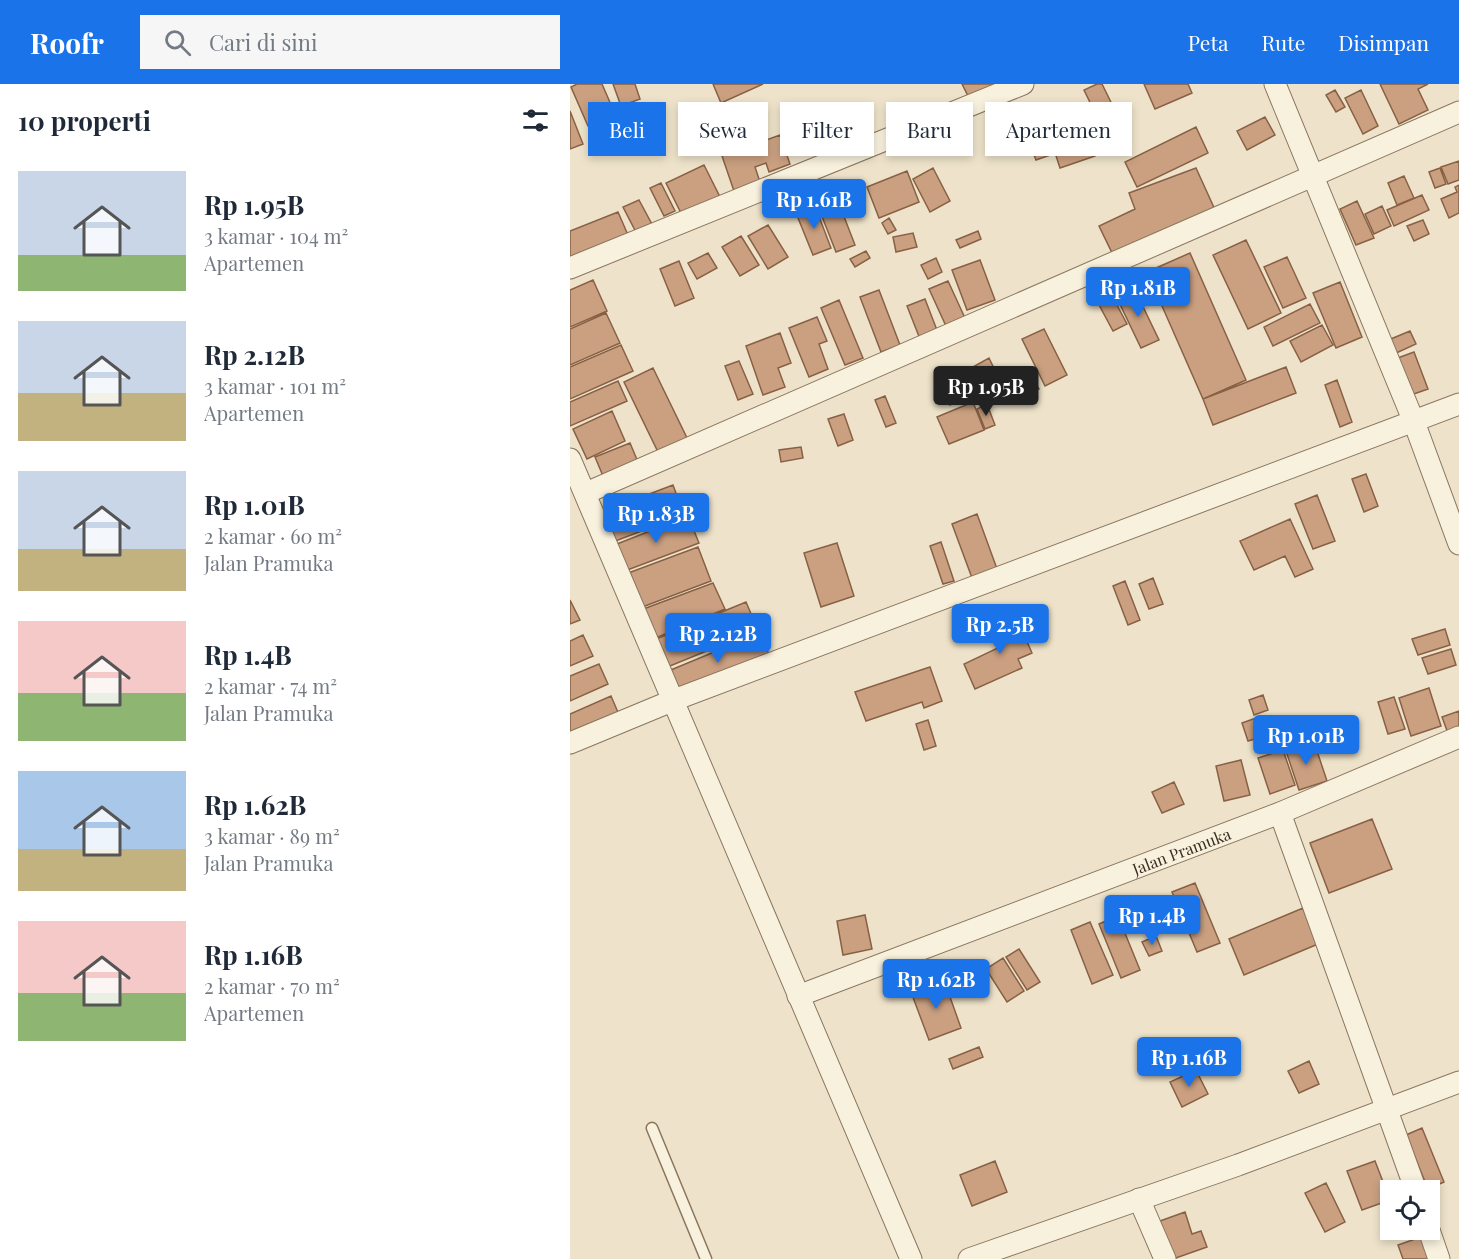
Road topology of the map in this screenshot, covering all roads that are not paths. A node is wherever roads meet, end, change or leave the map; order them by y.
1 (1023, 84) edge
2 (1275, 84) edge
3 (1459, 112) edge
4 (1314, 176) junction
5 (570, 268) edge
6 (1459, 404) edge
7 (1414, 422) junction
8 (570, 459) edge
9 (580, 490) edge
10 (1459, 544) edge
11 (674, 700) junction
12 (1459, 737) edge
13 (570, 743) edge
14 (1280, 813) junction
15 (798, 996) junction
16 (1459, 1082) edge
17 (1388, 1109) junction
18 (652, 1128) dead end
19 (1412, 1180) edge
20 (1139, 1199) junction
21 (1432, 1240) edge
22 (706, 1259) edge
23 (911, 1259) edge
24 (969, 1259) edge
25 (1165, 1259) edge
26 (1439, 1259) edge

1 - 5 street
2 - 4 street
3 - 4 street
4 - 7 street
4 - 9 street
6 - 7 street
7 - 10 street
7 - 11 street
8 - 9 street
9 - 11 street
11 - 13 street
11 - 15 street
12 - 14 street, Jalan Pramuka
14 - 15 street, Jalan Pramuka
14 - 17 street
15 - 23 street
16 - 17 street
17 - 19 street
17 - 20 street
18 - 22 lane
20 - 24 street
20 - 25 street
21 - 26 street

